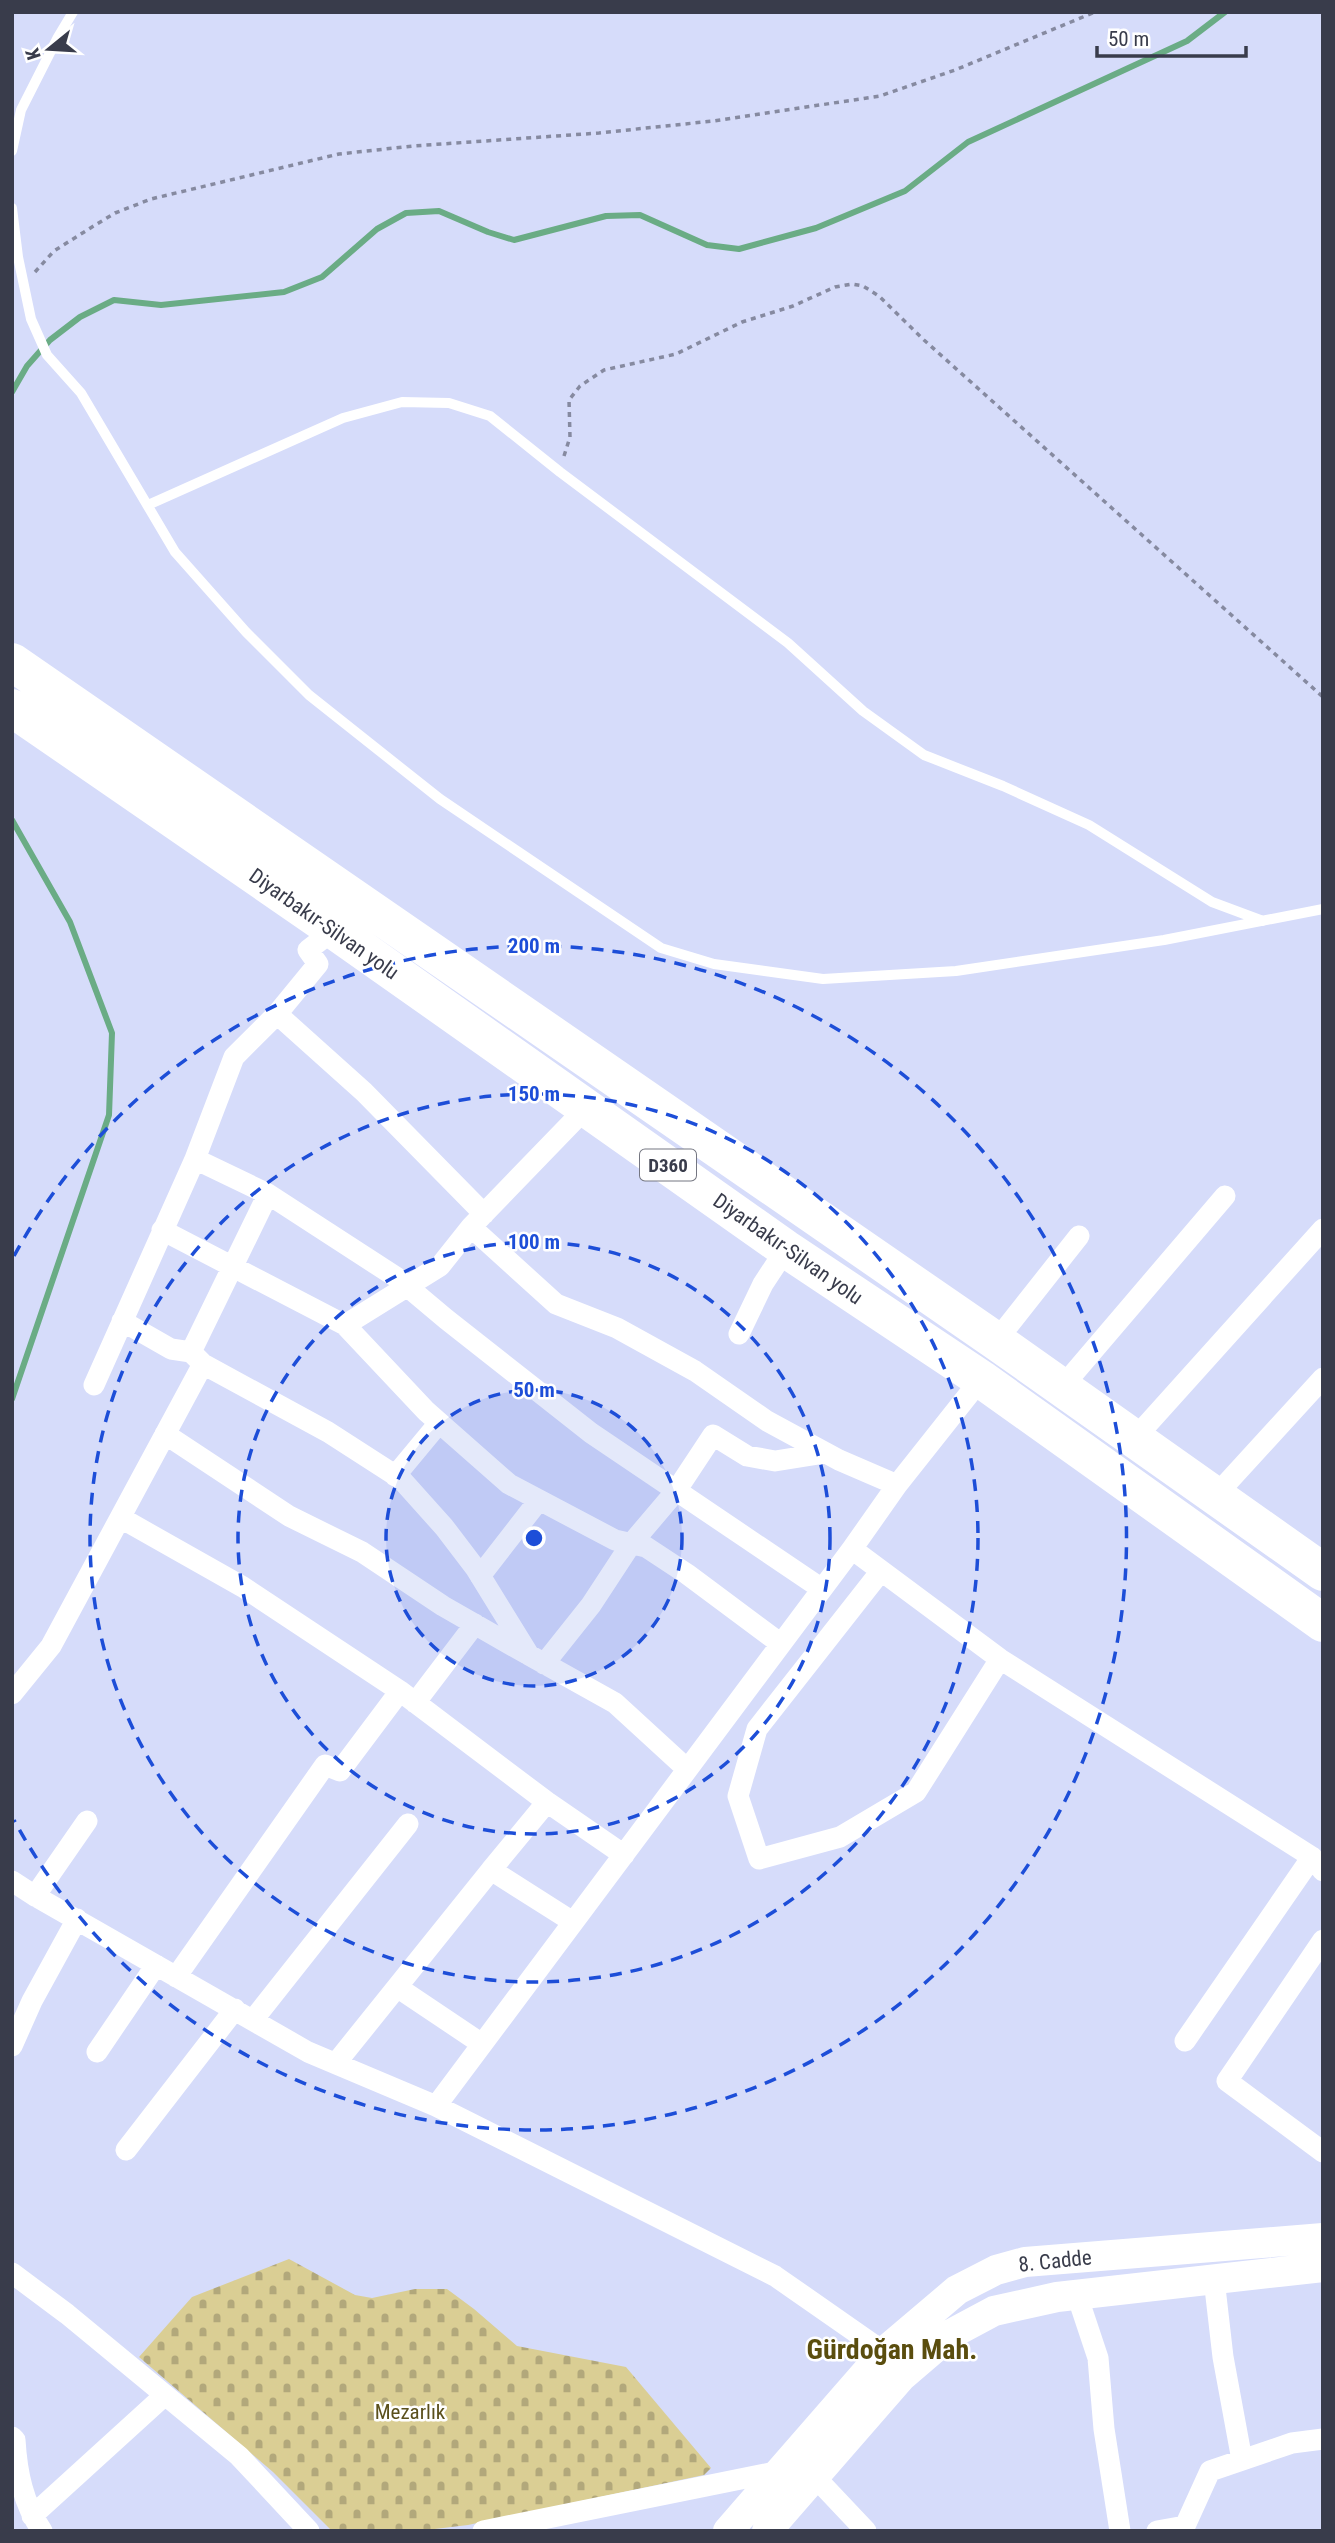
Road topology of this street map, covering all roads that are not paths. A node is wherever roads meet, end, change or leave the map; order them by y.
1 (73, 12) edge
2 (12, 151) edge
3 (12, 208) edge
4 (148, 505) junction
5 (12, 662) edge
6 (12, 708) edge
7 (1323, 909) edge
8 (1266, 922) junction
9 (334, 930) junction
10 (277, 1014) junction
11 (587, 1107) junction
12 (195, 1159) junction
13 (268, 1194) junction
14 (1225, 1196) dead end
15 (477, 1221) junction
16 (1323, 1228) edge
17 (162, 1230) junction
18 (1079, 1236) dead end
19 (786, 1249) junction
20 (232, 1267) junction
21 (408, 1286) junction
22 (122, 1321) junction
23 (345, 1325) junction
24 (739, 1334) dead end
25 (996, 1340) junction
26 (197, 1358) junction
27 (1323, 1378) edge
28 (981, 1379) junction
29 (94, 1385) dead end
30 (1062, 1387) junction
31 (439, 1423) junction
32 (166, 1434) junction
33 (1135, 1438) junction
34 (825, 1453) junction
35 (395, 1476) junction
36 (897, 1485) junction
37 (676, 1491) junction
38 (1216, 1495) junction
39 (539, 1500) junction
40 (121, 1518) junction
41 (631, 1544) junction
42 (852, 1549) junction
43 (1319, 1562) edge
44 (881, 1571) junction
45 (480, 1576) junction
46 (822, 1589) junction
47 (1323, 1623) edge
48 (475, 1625) junction
49 (781, 1644) junction
50 (537, 1659) junction
51 (999, 1659) junction
52 (12, 1694) edge
53 (408, 1697) junction
54 (687, 1769) junction
55 (547, 1802) junction
56 (87, 1821) dead end
57 (408, 1824) dead end
58 (624, 1855) junction
59 (1317, 1864) edge
60 (491, 1870) junction
61 (12, 1881) edge
62 (35, 1896) junction
63 (77, 1919) junction
64 (573, 1922) junction
65 (1323, 1940) edge
66 (156, 1965) junction
67 (176, 1976) junction
68 (397, 1987) junction
69 (244, 2015) junction
70 (1185, 2041) dead end
71 (482, 2044) junction
72 (12, 2046) edge
73 (97, 2052) dead end
74 (336, 2063) junction
75 (436, 2106) junction
76 (126, 2150) dead end
77 (1323, 2152) edge
78 (1323, 2238) edge
79 (1323, 2267) edge
80 (12, 2273) edge
81 (1214, 2279) junction
82 (1077, 2295) junction
83 (884, 2352) junction
84 (165, 2395) junction
85 (12, 2437) edge
86 (1323, 2439) edge
87 (1242, 2460) junction
88 (780, 2471) junction
89 (815, 2477) junction
90 (37, 2523) edge
91 (565, 2523) edge
92 (309, 2531) edge
93 (483, 2531) edge
94 (728, 2531) edge
95 (767, 2531) edge
96 (866, 2531) edge
97 (1120, 2531) edge
98 (1157, 2531) edge

1 - 2 lane
3 - 4 lane
4 - 8 lane
4 - 8 lane
5 - 25 highway, Diyarbakır-Silvan yolu / D360
6 - 9 highway, Diyarbakır-Silvan yolu / D360
7 - 8 lane
9 - 10 street
9 - 11 highway, Diyarbakır-Silvan yolu / D360
10 - 12 street
10 - 15 street
11 - 15 street
11 - 19 highway, Diyarbakır-Silvan yolu / D360
12 - 13 street
12 - 17 street
13 - 20 street
13 - 21 street
14 - 30 street
15 - 21 street
15 - 34 street
16 - 33 street
17 - 20 street
17 - 22 street
18 - 25 street
19 - 24 street
19 - 28 highway, Diyarbakır-Silvan yolu / D360
20 - 23 street
20 - 26 street
21 - 23 street
21 - 37 street
22 - 26 street
22 - 29 street
23 - 31 street
25 - 30 highway, Diyarbakır-Silvan yolu / D360
26 - 32 street
26 - 35 street
27 - 38 street
28 - 36 street
28 - 47 highway, Diyarbakır-Silvan yolu / D360
30 - 33 highway, Diyarbakır-Silvan yolu / D360
31 - 35 street
31 - 39 street
32 - 40 street
32 - 48 street
33 - 38 highway, Diyarbakır-Silvan yolu / D360
34 - 36 street
34 - 37 street
35 - 45 street
36 - 42 street
37 - 41 street
37 - 46 street
38 - 43 highway, Diyarbakır-Silvan yolu / D360
39 - 41 street
39 - 45 street
40 - 52 street
40 - 53 street
41 - 49 street
41 - 50 street
42 - 44 street
42 - 46 street
44 - 51 street
44 - 51 street
45 - 50 street
46 - 49 street
48 - 50 street
48 - 53 street
49 - 54 street
50 - 54 street
51 - 59 street
53 - 55 street
53 - 67 street
54 - 58 street
55 - 58 street
55 - 60 street
56 - 62 street
57 - 69 street
58 - 64 street
59 - 70 street
60 - 64 street
60 - 68 street
61 - 62 street
62 - 63 street
63 - 66 street
63 - 72 street
64 - 71 street
65 - 77 street
66 - 67 street
66 - 73 street
67 - 69 street
68 - 71 street
68 - 74 street
69 - 74 street
69 - 76 street
71 - 75 street
74 - 75 street
75 - 83 street
78 - 83 street, 8. Cadde
79 - 81 street, 8. Cadde
80 - 84 street
81 - 82 street, 8. Cadde
81 - 87 street
82 - 89 street, 8. Cadde
82 - 97 street
83 - 88 street, 8. Cadde
84 - 90 street
84 - 92 street
85 - 90 street
86 - 87 street
87 - 98 street
88 - 91 street
88 - 94 street, 8. Cadde
89 - 95 street, 8. Cadde
89 - 96 street
91 - 93 street

